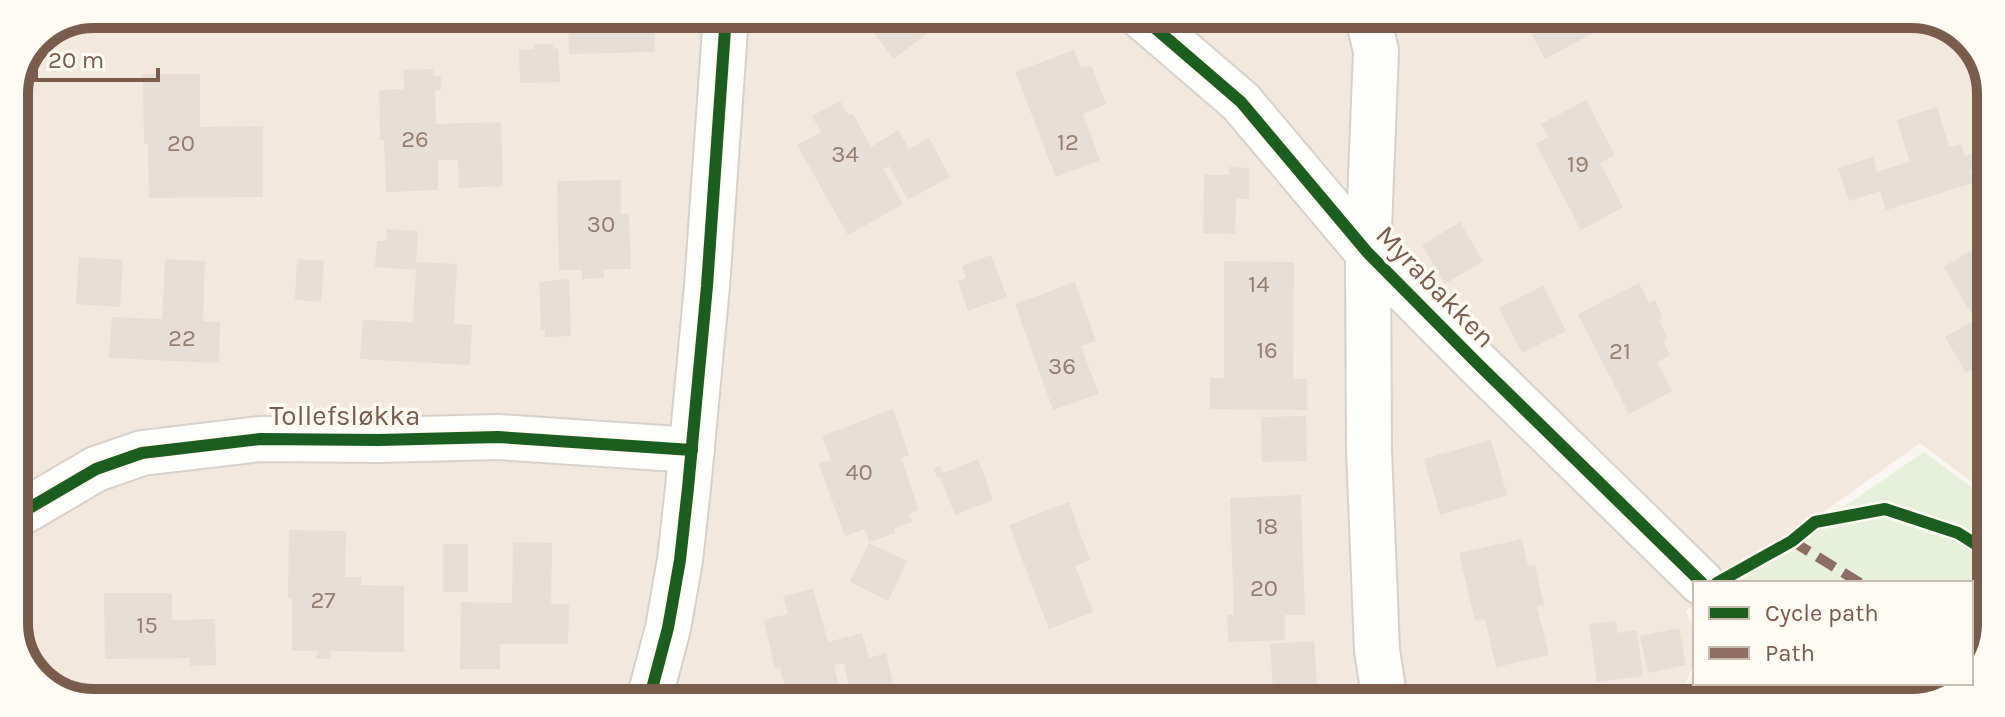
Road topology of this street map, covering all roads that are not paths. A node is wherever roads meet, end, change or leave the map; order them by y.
1 (725, 28) edge
2 (1155, 28) edge
3 (1371, 28) edge
4 (1368, 253) junction
5 (692, 450) junction
6 (28, 509) edge
7 (1700, 581) edge
8 (652, 689) edge
9 (1383, 689) edge

1 - 5 street
2 - 4 street, Myrabakken
3 - 4 street
4 - 7 street, Myrabakken
4 - 9 street, Myrabakken
5 - 6 street, Tollefsløkka
5 - 8 street

